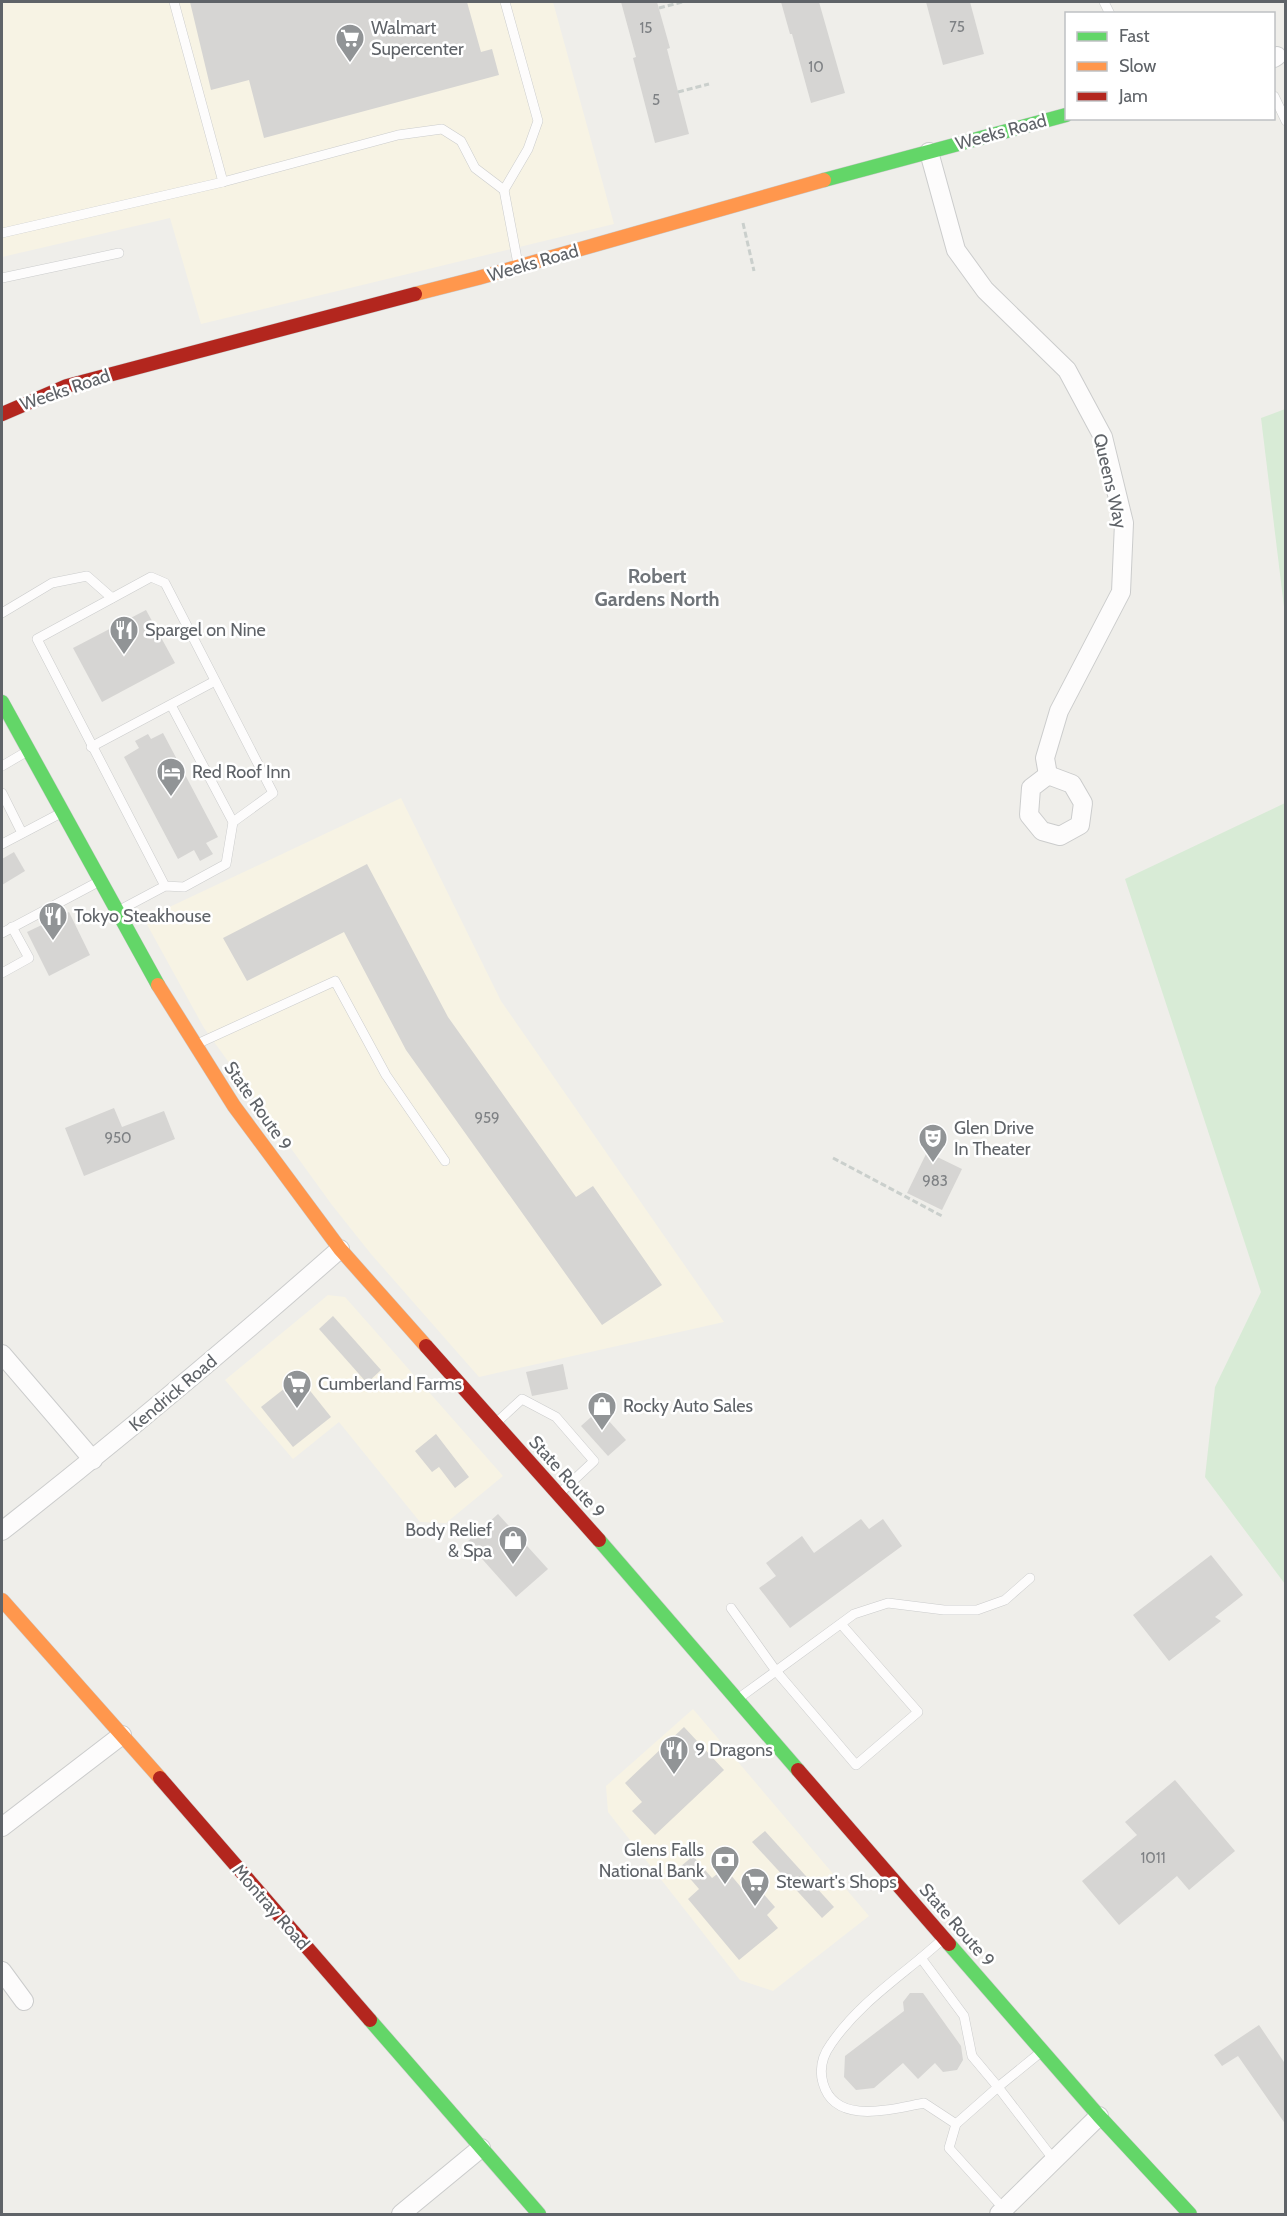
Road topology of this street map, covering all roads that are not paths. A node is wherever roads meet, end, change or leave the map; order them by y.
1 (174, 2) edge
2 (505, 2) edge
3 (1275, 98) edge
4 (1065, 115) edge
5 (1286, 121) edge
6 (929, 152) junction
7 (223, 182) junction
8 (504, 190) junction
9 (2, 233) edge
10 (119, 253) dead end
11 (519, 267) junction
12 (2, 278) edge
13 (2, 414) edge
14 (112, 598) junction
15 (2, 613) edge
16 (214, 681) junction
17 (2, 702) edge
18 (171, 705) junction
19 (91, 747) junction
20 (29, 751) junction
21 (2, 766) edge
22 (1048, 775) dead end
23 (2, 793) edge
24 (61, 813) junction
25 (233, 822) junction
26 (22, 833) junction
27 (2, 844) edge
28 (99, 881) junction
29 (165, 886) junction
30 (116, 912) junction
31 (12, 927) junction
32 (2, 933) edge
33 (2, 973) edge
34 (194, 1045) junction
35 (445, 1161) dead end
36 (340, 1249) junction
37 (2, 1354) edge
38 (495, 1423) junction
39 (93, 1460) junction
40 (559, 1495) junction
41 (2, 1531) edge
42 (1030, 1578) dead end
43 (2, 1600) edge
44 (730, 1608) dead end
45 (841, 1624) junction
46 (776, 1671) junction
47 (737, 1700) junction
48 (122, 1735) junction
49 (2, 1827) edge
50 (945, 1938) junction
51 (921, 1958) junction
52 (2, 1971) edge
53 (24, 2001) dead end
54 (1042, 2051) junction
55 (998, 2087) junction
56 (1099, 2116) junction
57 (956, 2124) junction
58 (481, 2148) junction
59 (1054, 2160) junction
60 (1002, 2212) edge
61 (401, 2214) edge
62 (539, 2214) edge
63 (1190, 2214) edge

1 - 7 lane
2 - 8 lane
3 - 5 lane
4 - 6 main road, Weeks Road
6 - 11 main road, Weeks Road
6 - 22 street, Queens Way
7 - 8 lane
7 - 9 lane
8 - 11 lane
10 - 12 lane
11 - 13 main road, Weeks Road
14 - 15 lane
14 - 16 lane
14 - 19 lane
16 - 18 lane
16 - 25 lane
17 - 20 main road, State Route 9
18 - 19 lane
18 - 25 lane
19 - 29 lane
20 - 21 lane
20 - 24 main road, State Route 9
23 - 26 lane
24 - 26 lane
24 - 28 main road, State Route 9
25 - 29 lane
26 - 27 lane
28 - 30 main road, State Route 9
28 - 31 lane
29 - 30 lane
30 - 34 main road, State Route 9
31 - 32 lane
31 - 33 lane
34 - 35 lane
34 - 36 main road, State Route 9
36 - 38 main road, State Route 9
36 - 39 street, Kendrick Road
37 - 39 street
38 - 40 main road, State Route 9
38 - 40 lane
39 - 41 street, Kendrick Road
40 - 47 main road, State Route 9
42 - 45 lane
43 - 48 main road, Montray Road
44 - 46 lane
45 - 46 lane
45 - 46 lane
46 - 47 lane
47 - 50 main road, State Route 9
48 - 49 street
48 - 58 main road, Montray Road
50 - 51 lane
50 - 54 main road, State Route 9
51 - 55 lane
51 - 57 lane
52 - 53 street
54 - 55 lane
54 - 56 main road, State Route 9
55 - 57 lane
55 - 59 lane
56 - 59 street
56 - 63 main road, State Route 9
57 - 60 lane
58 - 61 street
58 - 62 main road, Montray Road
59 - 60 street

